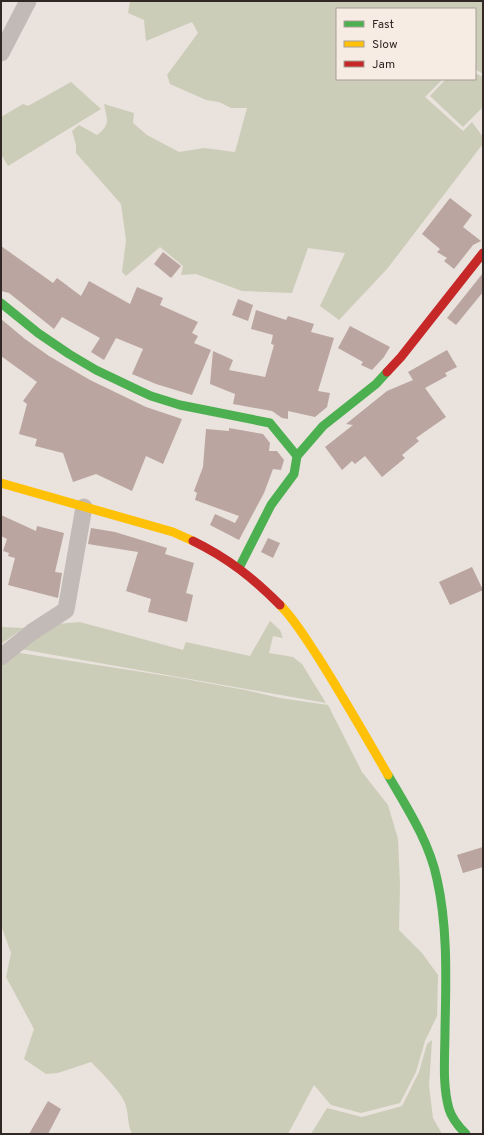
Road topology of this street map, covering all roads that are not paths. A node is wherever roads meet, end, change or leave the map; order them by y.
1 (28, 1) edge
2 (1, 53) edge
3 (483, 253) edge
4 (1, 302) edge
5 (297, 456) junction
6 (1, 483) edge
7 (84, 507) junction
8 (239, 568) junction
9 (1, 657) edge
10 (466, 1134) edge

1 - 2 street
3 - 5 street
4 - 5 street
5 - 8 street
6 - 7 street
7 - 8 street
7 - 9 street
8 - 10 street

